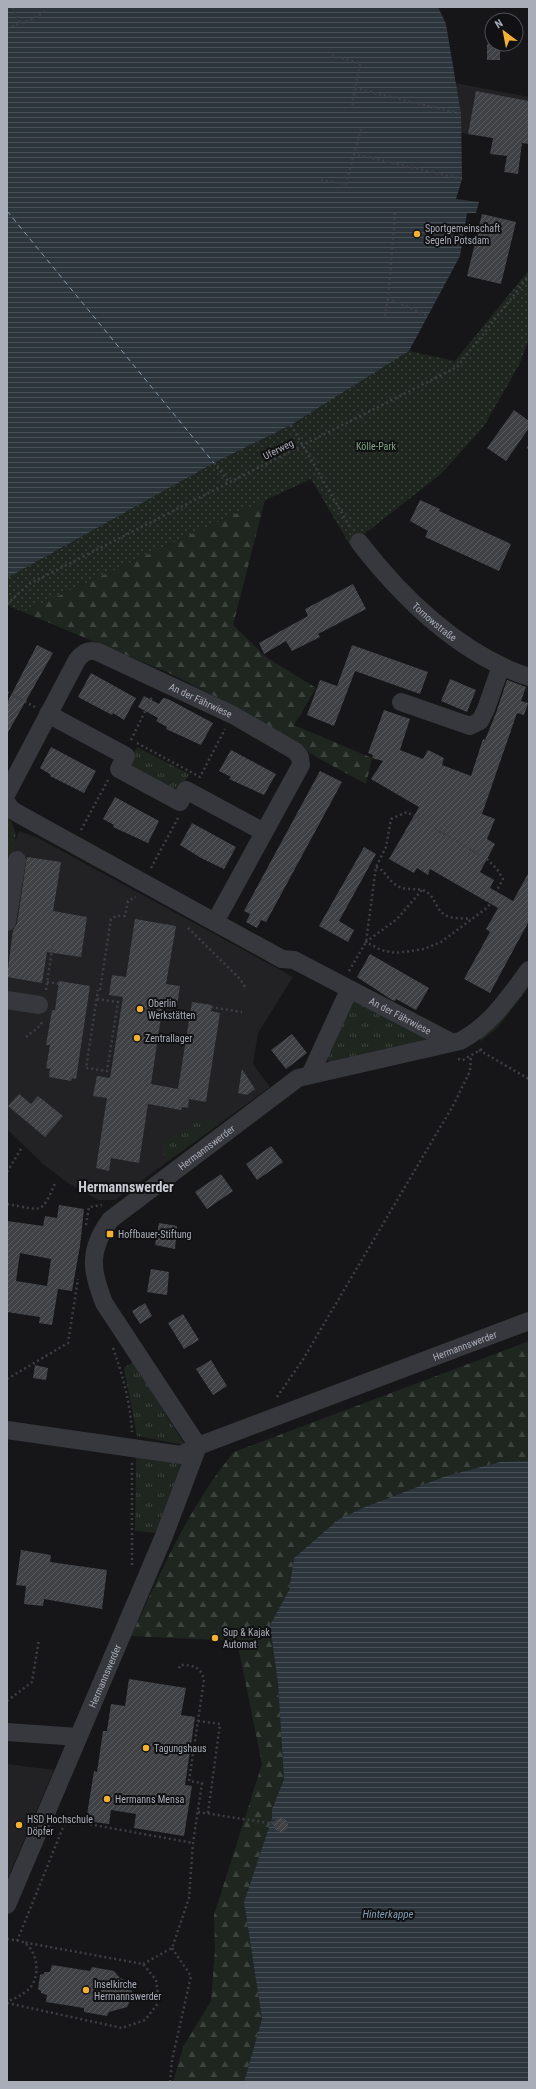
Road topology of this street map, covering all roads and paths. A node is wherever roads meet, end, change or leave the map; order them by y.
1 (13, 7) edge
2 (45, 11) dead end
3 (20, 24) junction
4 (7, 28) edge
5 (332, 56) dead end
6 (355, 88) junction
7 (352, 105) dead end
8 (461, 114) dead end
9 (361, 129) dead end
10 (354, 154) junction
11 (462, 178) dead end
12 (322, 180) dead end
13 (395, 212) dead end
14 (529, 276) edge
15 (388, 298) junction
16 (385, 316) dead end
17 (428, 316) dead end
18 (290, 425) dead end
19 (303, 445) junction
20 (214, 463) dead end
21 (229, 482) junction
22 (359, 542) joint
23 (7, 604) edge
24 (501, 666) junction
25 (529, 677) edge
26 (161, 681) junction
27 (7, 692) edge
28 (402, 702) dead end
29 (48, 714) junction
30 (233, 715) junction
31 (119, 769) junction
32 (7, 793) edge
33 (180, 802) junction
34 (7, 803) edge
35 (264, 832) junction
36 (73, 844) junction
37 (17, 860) dead end
38 (376, 867) junction
39 (141, 890) junction
40 (422, 890) junction
41 (471, 919) junction
42 (7, 922) edge
43 (215, 922) junction
44 (187, 927) dead end
45 (366, 942) junction
46 (529, 970) edge
47 (47, 982) dead end
48 (62, 984) dead end
49 (345, 987) junction
50 (245, 990) dead end
51 (97, 999) junction
52 (7, 1000) edge
53 (39, 1005) dead end
54 (211, 1007) dead end
55 (242, 1012) dead end
56 (470, 1036) junction
57 (483, 1048) dead end
58 (454, 1051) junction
59 (479, 1051) junction
60 (470, 1056) junction
61 (310, 1075) junction
62 (529, 1079) edge
63 (22, 1149) dead end
64 (7, 1172) edge
65 (56, 1181) dead end
66 (7, 1204) edge
67 (108, 1204) dead end
68 (86, 1229) dead end
69 (79, 1273) dead end
70 (529, 1321) edge
71 (7, 1379) edge
72 (273, 1400) dead end
73 (7, 1430) edge
74 (198, 1446) junction
75 (38, 1639) dead end
76 (179, 1669) dead end
77 (7, 1701) edge
78 (198, 1721) junction
79 (7, 1732) edge
80 (78, 1737) junction
81 (198, 1812) junction
82 (208, 1813) junction
83 (281, 1825) dead end
84 (193, 1842) junction
85 (7, 1905) edge
86 (7, 1939) edge
87 (17, 1941) junction
88 (22, 1942) junction
89 (172, 1948) junction
90 (143, 1964) junction
91 (7, 2002) edge
92 (170, 2082) edge

1 - 3 path
2 - 3 path
3 - 4 path
5 - 6 path
6 - 7 path
6 - 8 path
9 - 10 path
10 - 11 path
10 - 12 path
13 - 15 path
14 - 19 path, Uferweg
15 - 16 path
15 - 17 path
18 - 19 path
19 - 21 path, Uferweg
19 - 22 path
20 - 21 path
21 - 23 path, Uferweg
22 - 24 street, Tornowstraße
24 - 25 street, Tornowstraße
24 - 28 street
26 - 29 street, An der Fährwiese
26 - 30 street, An der Fährwiese
26 - 30 path
27 - 29 path
29 - 31 street
29 - 32 street, An der Fährwiese
30 - 35 street, An der Fährwiese
31 - 33 street
31 - 36 path
33 - 35 street
33 - 39 path
34 - 36 street, An der Fährwiese
35 - 43 street, An der Fährwiese
36 - 39 street, An der Fährwiese
37 - 42 street
38 - 40 path
38 - 41 path
38 - 45 path
39 - 43 street, An der Fährwiese
39 - 51 path
40 - 41 path
40 - 45 path
41 - 45 path
43 - 49 street, An der Fährwiese
44 - 50 path
45 - 49 path
46 - 56 street, Hermannswerder
47 - 48 path
49 - 58 street, An der Fährwiese
49 - 61 street
51 - 51 path
52 - 53 street
54 - 55 path
56 - 58 street, Hermannswerder
56 - 59 path
57 - 59 path
58 - 60 path
58 - 61 street, Hermannswerder
59 - 60 path
59 - 62 path
60 - 72 path
61 - 74 street, Hermannswerder
63 - 64 path
65 - 66 path
67 - 68 path
69 - 71 path
70 - 74 street, Hermannswerder
73 - 74 street
74 - 80 street, Hermannswerder
75 - 77 path
76 - 78 path
78 - 81 path
78 - 82 path
79 - 80 street
80 - 85 street, Hermannswerder
81 - 82 path
81 - 84 path
82 - 83 path
84 - 87 path
84 - 89 path
86 - 87 path
87 - 88 path
88 - 90 path
88 - 91 path
89 - 90 path
89 - 92 path
90 - 91 path

